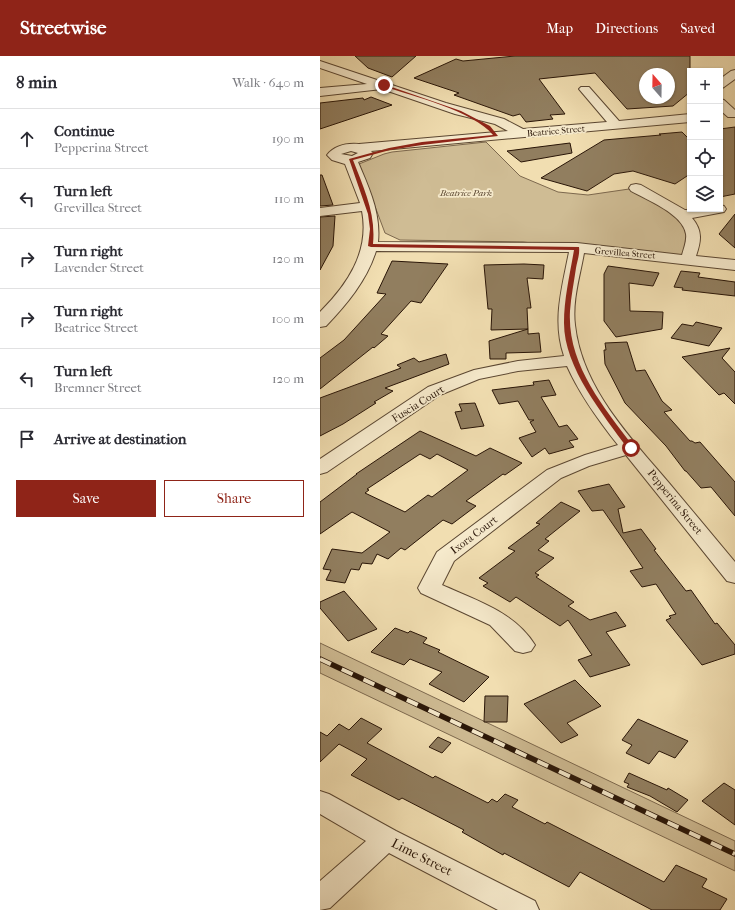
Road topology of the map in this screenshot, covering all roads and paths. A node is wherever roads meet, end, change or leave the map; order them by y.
1 (320, 64) edge
2 (735, 73) edge
3 (723, 83) edge
4 (384, 85) junction
5 (585, 89) dead end
6 (320, 92) edge
7 (723, 100) edge
8 (735, 102) edge
9 (721, 104) edge
10 (460, 112) junction
11 (729, 115) edge
12 (687, 118) edge
13 (616, 125) junction
14 (521, 134) junction
15 (496, 136) junction
16 (320, 152) edge
17 (349, 155) junction
18 (320, 156) edge
19 (636, 188) dead end
20 (368, 206) junction
21 (735, 206) edge
22 (723, 208) edge
23 (320, 212) edge
24 (700, 212) edge
25 (682, 215) junction
26 (371, 246) junction
27 (577, 248) junction
28 (688, 259) junction
29 (735, 265) edge
30 (320, 302) edge
31 (338, 304) junction
32 (320, 322) edge
33 (575, 360) junction
34 (631, 448) junction
35 (320, 468) edge
36 (735, 576) edge
37 (523, 644) dead end
38 (320, 801) edge
39 (386, 839) junction
40 (320, 899) edge
41 (525, 910) edge

1 - 4 street
2 - 3 street
4 - 6 street
4 - 10 street
5 - 13 street
7 - 8 street
9 - 11 street
10 - 14 street
10 - 15 street
12 - 13 street, Beatrice Street
13 - 14 street, Beatrice Street
14 - 15 street, Beatrice Street
15 - 17 street, Beatrice Street
16 - 17 street, Beatrice Street
17 - 18 street, Beatrice Street
17 - 20 street
19 - 25 street
20 - 23 street
20 - 26 street
21 - 22 street
24 - 25 street
25 - 28 street
26 - 27 street, Grevillea Street
26 - 31 street
27 - 28 street, Grevillea Street
27 - 33 street, Pepperina Street
28 - 29 street, Grevillea Street
30 - 31 street
31 - 32 street
33 - 34 street, Pepperina Street
33 - 35 street, Fuscia Court
34 - 36 street, Pepperina Street
34 - 37 street, Ixora Court
38 - 39 street, Lime Street
39 - 40 street
39 - 41 street, Lime Street

